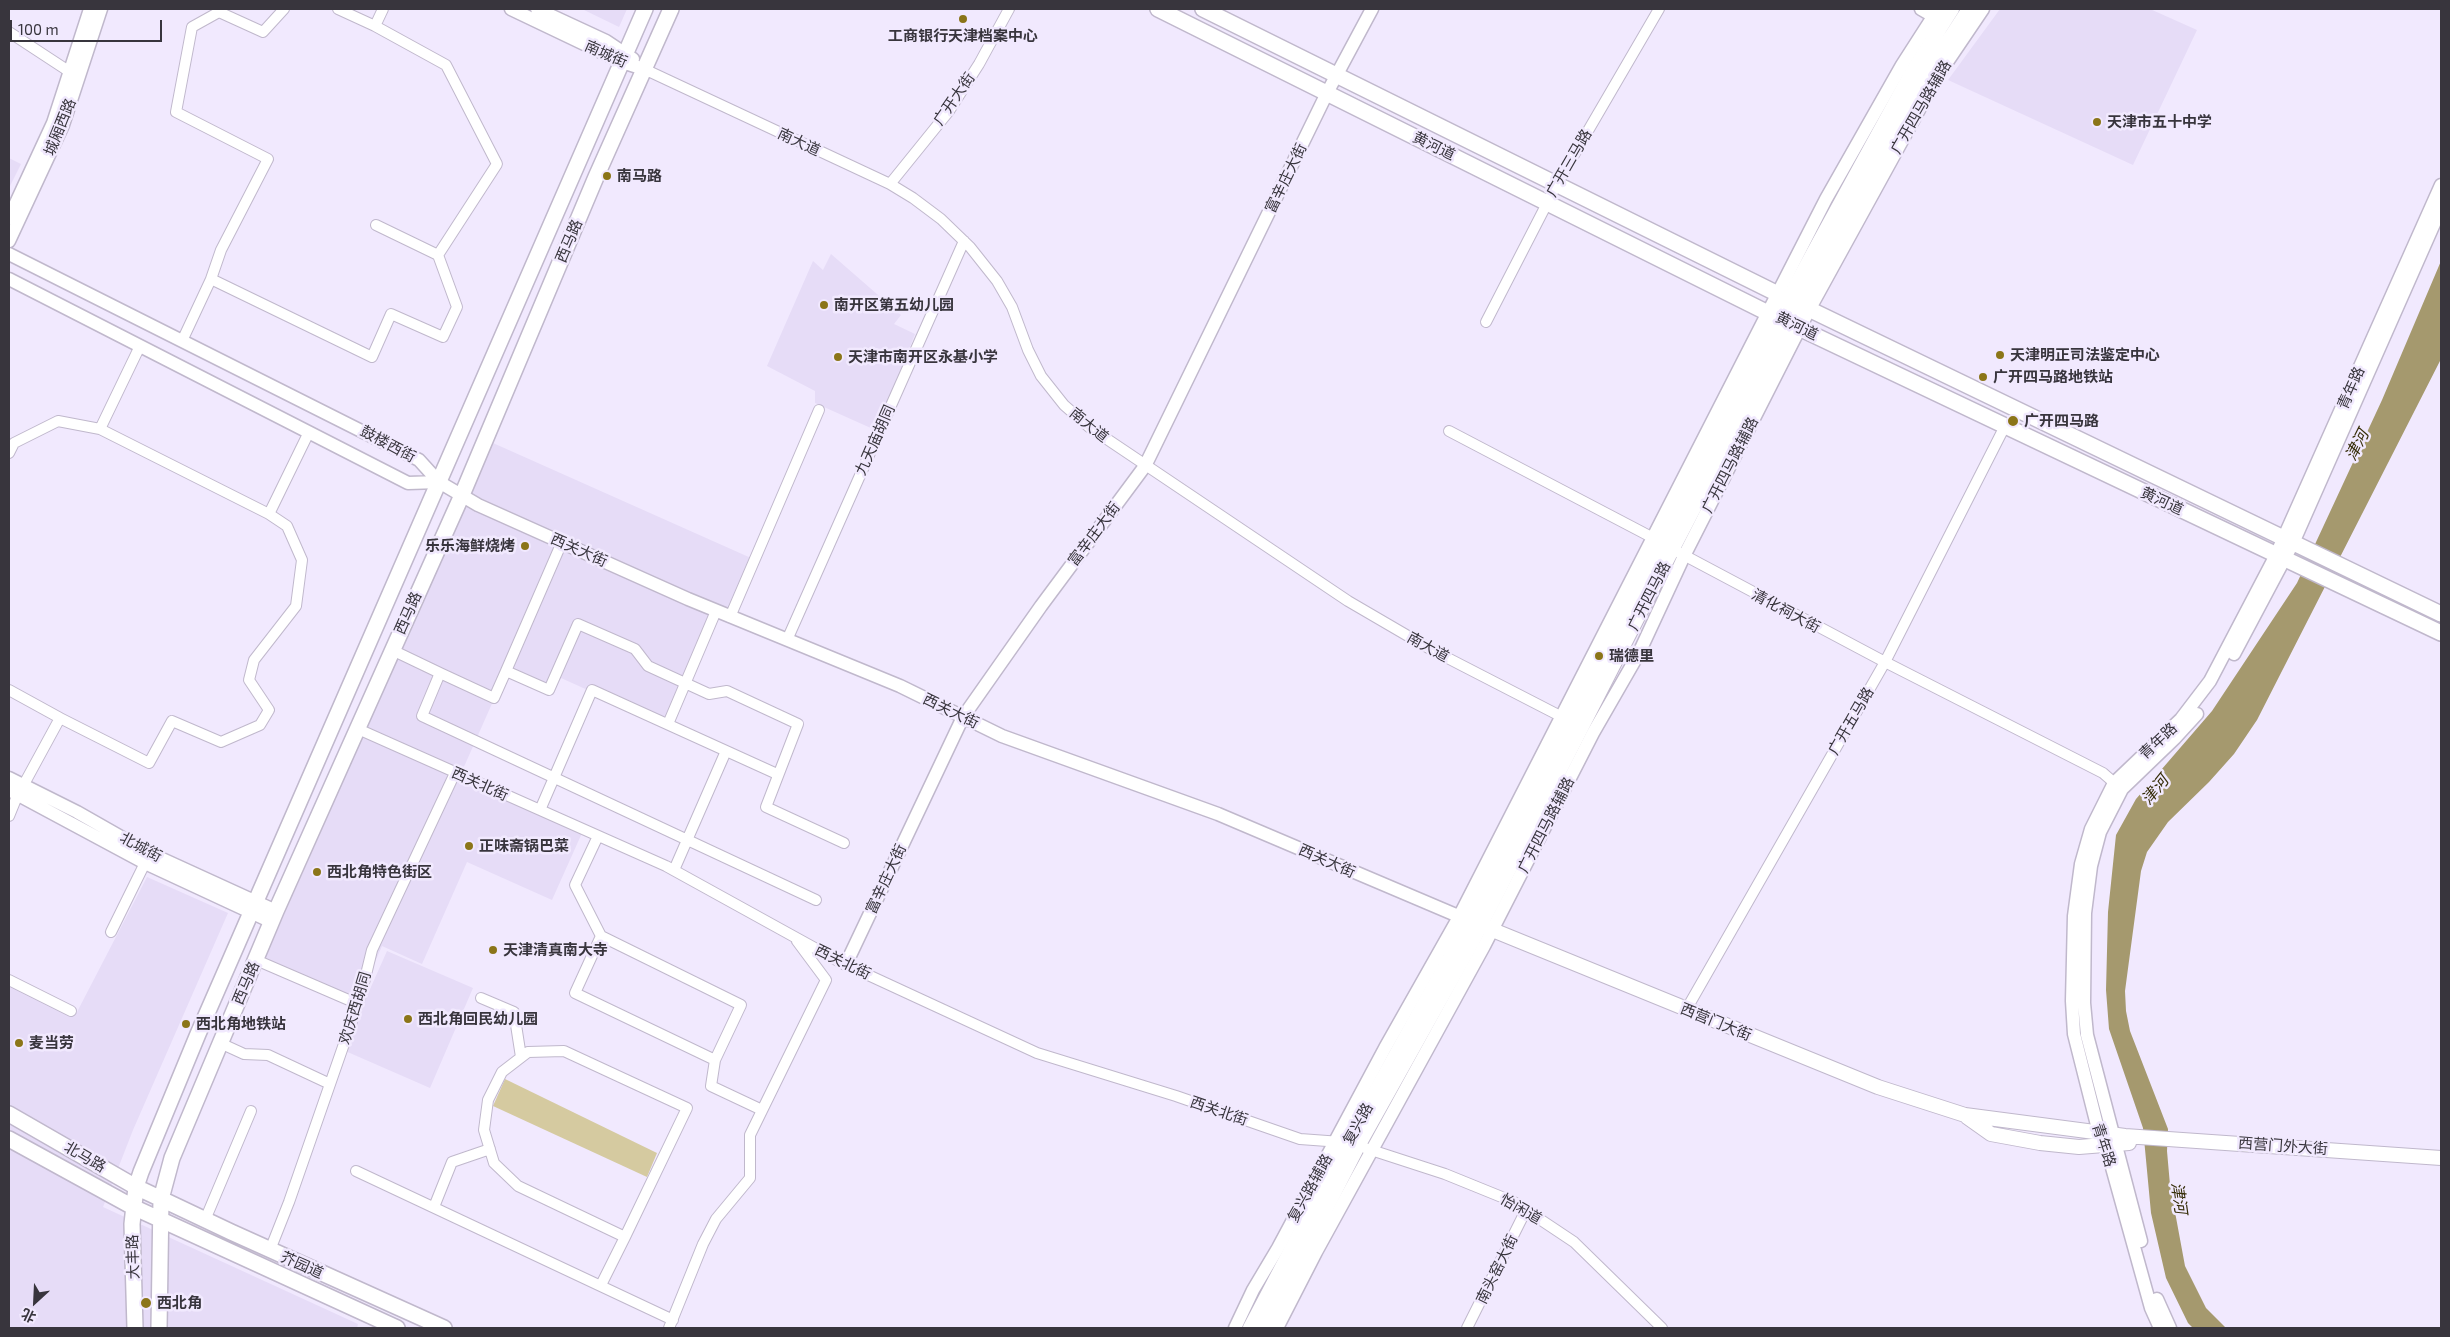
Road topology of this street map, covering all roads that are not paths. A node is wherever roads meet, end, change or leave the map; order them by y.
1 (90, 9) edge
2 (100, 9) edge
3 (284, 9) edge
4 (338, 9) edge
5 (383, 9) edge
6 (511, 9) edge
7 (537, 9) edge
8 (645, 9) edge
9 (671, 9) edge
10 (1009, 9) edge
11 (1158, 9) edge
12 (1203, 9) edge
13 (1372, 9) edge
14 (1659, 9) edge
15 (1921, 9) edge
16 (1952, 9) edge
17 (1969, 9) edge
18 (1983, 9) edge
19 (1946, 22) edge
20 (374, 26) junction
21 (9, 32) edge
22 (624, 57) junction
23 (644, 69) junction
24 (70, 72) junction
25 (1337, 75) junction
26 (1327, 93) junction
27 (890, 184) junction
28 (1557, 184) junction
29 (2441, 185) edge
30 (1547, 202) junction
31 (2441, 208) edge
32 (9, 218) edge
33 (376, 225) dead end
34 (9, 241) edge
35 (964, 241) junction
36 (9, 254) edge
37 (438, 255) junction
38 (9, 279) edge
39 (211, 279) junction
40 (1794, 302) junction
41 (1784, 320) junction
42 (1486, 322) dead end
43 (182, 341) junction
44 (140, 346) junction
45 (819, 410) dead end
46 (2005, 426) junction
47 (100, 429) junction
48 (1450, 431) dead end
49 (309, 432) junction
50 (9, 453) edge
51 (1145, 466) junction
52 (439, 482) junction
53 (462, 495) junction
54 (269, 514) junction
55 (562, 542) junction
56 (2293, 543) junction
57 (1668, 546) junction
58 (2286, 559) junction
59 (716, 611) junction
60 (2441, 614) edge
61 (730, 617) junction
62 (2441, 634) edge
63 (787, 640) junction
64 (392, 650) junction
65 (1885, 662) junction
66 (506, 671) junction
67 (440, 673) junction
68 (686, 683) junction
69 (9, 690) edge
70 (963, 717) junction
71 (60, 718) junction
72 (668, 724) junction
73 (1577, 724) junction
74 (358, 728) junction
75 (726, 751) junction
76 (455, 772) junction
77 (777, 774) junction
78 (555, 776) junction
79 (9, 778) edge
80 (2118, 786) junction
81 (17, 790) edge
82 (540, 810) junction
83 (9, 816) edge
84 (598, 836) junction
85 (688, 838) junction
86 (844, 843) dead end
87 (146, 863) junction
88 (674, 870) junction
89 (816, 900) dead end
90 (254, 907) junction
91 (274, 916) junction
92 (1476, 923) junction
93 (111, 932) dead end
94 (601, 936) junction
95 (796, 938) junction
96 (256, 960) junction
97 (846, 964) junction
98 (9, 980) edge
99 (481, 998) dead end
100 (358, 1004) junction
101 (1686, 1010) junction
102 (71, 1011) dead end
103 (220, 1043) junction
104 (521, 1057) junction
105 (715, 1060) junction
106 (330, 1084) junction
107 (762, 1110) junction
108 (251, 1111) dead end
109 (9, 1114) edge
110 (9, 1139) edge
111 (2114, 1139) junction
112 (2177, 1142) junction
113 (1353, 1145) junction
114 (490, 1149) junction
115 (2441, 1158) edge
116 (2441, 1165) edge
117 (356, 1171) dead end
118 (136, 1186) junction
119 (162, 1199) junction
120 (434, 1206) junction
121 (133, 1207) junction
122 (1526, 1210) junction
123 (160, 1220) junction
124 (205, 1220) junction
125 (625, 1237) junction
126 (270, 1250) junction
127 (601, 1285) junction
128 (671, 1324) edge
129 (135, 1328) edge
130 (159, 1328) edge
131 (397, 1328) edge
132 (444, 1328) edge
133 (1235, 1328) edge
134 (1250, 1328) edge
135 (1265, 1328) edge
136 (1277, 1328) edge
137 (1467, 1328) edge
138 (1662, 1328) edge
139 (2160, 1328) edge
140 (2170, 1328) edge

1 - 24 street, 城厢西路
2 - 34 street, 城厢西路
3 - 39 street
4 - 20 street
5 - 20 street
6 - 22 street, 南城街
7 - 22 street, 南城街
8 - 22 main road, 西马路
9 - 23 main road, 西马路
10 - 27 street, 广开大街
11 - 26 main road, 黄河道
12 - 25 main road, 黄河道
13 - 25 street, 富辛庄大街
14 - 28 street, 广开三马路
15 - 19 street
16 - 19 main road, 广开四马路
17 - 19 main road, 广开四马路
18 - 19 street
19 - 40 main road, 广开四马路
19 - 40 street, 广开四马路
20 - 37 street
21 - 24 street
22 - 23 street, 南城街
22 - 52 main road, 西马路
23 - 27 street, 南大道
23 - 53 main road, 西马路
24 - 32 street, 城厢西路
25 - 26 street, 富辛庄大街
25 - 28 main road, 黄河道
26 - 30 main road, 黄河道
26 - 51 street, 富辛庄大街
27 - 35 street, 南大道
28 - 30 street, 广开三马路
28 - 40 main road, 黄河道
29 - 56 street, 青年路
30 - 41 main road, 黄河道
30 - 42 street, 广开三马路
31 - 56 street, 青年路
33 - 37 street
35 - 51 street, 南大道
35 - 63 street, 九天庙胡同
36 - 43 street, 鼓楼西街
37 - 39 street
38 - 44 street, 鼓楼西街
39 - 43 street
40 - 41 main road, 广开四马路
40 - 41 street, 广开四马路辅路
40 - 56 main road, 黄河道
41 - 46 main road, 黄河道
41 - 57 main road, 广开四马路
41 - 57 street, 广开四马路辅路
43 - 52 street, 鼓楼西街
44 - 47 street
44 - 49 street, 鼓楼西街
45 - 61 street
46 - 58 main road, 黄河道
46 - 65 street, 广开五马路
47 - 50 street
47 - 54 street
48 - 57 street, 清化祠大街
49 - 52 street, 鼓楼西街
49 - 54 street
51 - 70 street, 富辛庄大街
51 - 73 street, 南大道
52 - 53 street, 西关大街
52 - 90 main road, 西马路
53 - 55 street, 西关大街
53 - 64 main road, 西马路
54 - 71 street
55 - 59 street, 西关大街
55 - 66 street
56 - 58 street, 青年路
56 - 60 main road, 黄河道
57 - 65 street, 清化祠大街
57 - 73 main road, 广开四马路
57 - 73 street, 广开四马路辅路
58 - 62 main road, 黄河道
58 - 80 street, 青年路
59 - 61 street, 西关大街
59 - 68 street
61 - 63 street, 西关大街
63 - 70 street, 西关大街
64 - 67 street
64 - 74 main road, 西马路
65 - 80 street, 清化祠大街
65 - 101 street, 广开五马路
66 - 67 street
66 - 68 street
67 - 78 street
68 - 72 street
68 - 77 street
69 - 71 street
70 - 92 street, 西关大街
70 - 97 street, 富辛庄大街
71 - 81 street
72 - 75 street
72 - 78 street
73 - 92 main road, 广开四马路
73 - 92 street, 广开四马路辅路
74 - 76 street, 西关北街
74 - 91 main road, 西马路
75 - 77 street
75 - 85 street
76 - 82 street, 西关北街
76 - 100 street, 欢庆西胡同
77 - 86 street
78 - 82 street
78 - 85 street
79 - 81 street, 北城街
80 - 111 street, 青年路
81 - 83 street
81 - 87 street, 北城街
81 - 90 street, 北城街
82 - 84 street, 西关北街
84 - 88 street, 西关北街
84 - 94 street
85 - 88 street
85 - 89 street
87 - 90 street, 北城街
87 - 93 street
88 - 95 street, 西关北街
90 - 91 street, 北城街
90 - 118 main road, 西马路
91 - 96 main road, 西马路
92 - 101 main road, 西营门大街
92 - 113 street, 复兴路辅路
92 - 113 main road, 复兴路
92 - 113 street, 复兴路辅路
94 - 105 street
94 - 105 street
95 - 97 street, 西关北街
95 - 107 street
96 - 100 street
96 - 103 main road, 西马路
97 - 113 street, 西关北街
98 - 102 street
99 - 104 street
100 - 106 street, 欢庆西胡同
101 - 111 main road, 西营门大街
103 - 106 street
103 - 119 main road, 西马路
104 - 114 street
104 - 125 street
105 - 107 street
106 - 126 street, 欢庆西胡同
107 - 128 street
108 - 124 street
109 - 118 main road, 北马路
110 - 121 main road, 北马路
111 - 112 main road, 西营门外大街
111 - 139 street, 青年路
111 - 140 street, 青年路
112 - 115 main road, 西营门外大街
112 - 116 main road, 西营门外大街
113 - 122 street, 怡闲道
113 - 133 street, 复兴路辅路
113 - 134 main road, 复兴路
113 - 135 main road, 复兴路
113 - 136 street, 复兴路辅路
114 - 120 street
114 - 125 street
117 - 120 street
118 - 119 main road, 北马路
118 - 121 main road, 大丰路
119 - 123 main road, 西马路
119 - 124 main road, 芥园道
120 - 127 street
121 - 123 main road, 北马路
121 - 129 main road, 大丰路
122 - 137 street, 南头窑大街
122 - 138 street, 怡闲道
123 - 130 main road, 大丰路
123 - 131 main road, 芥园道
124 - 126 main road, 芥园道
125 - 127 street
126 - 132 main road, 芥园道
127 - 128 street

